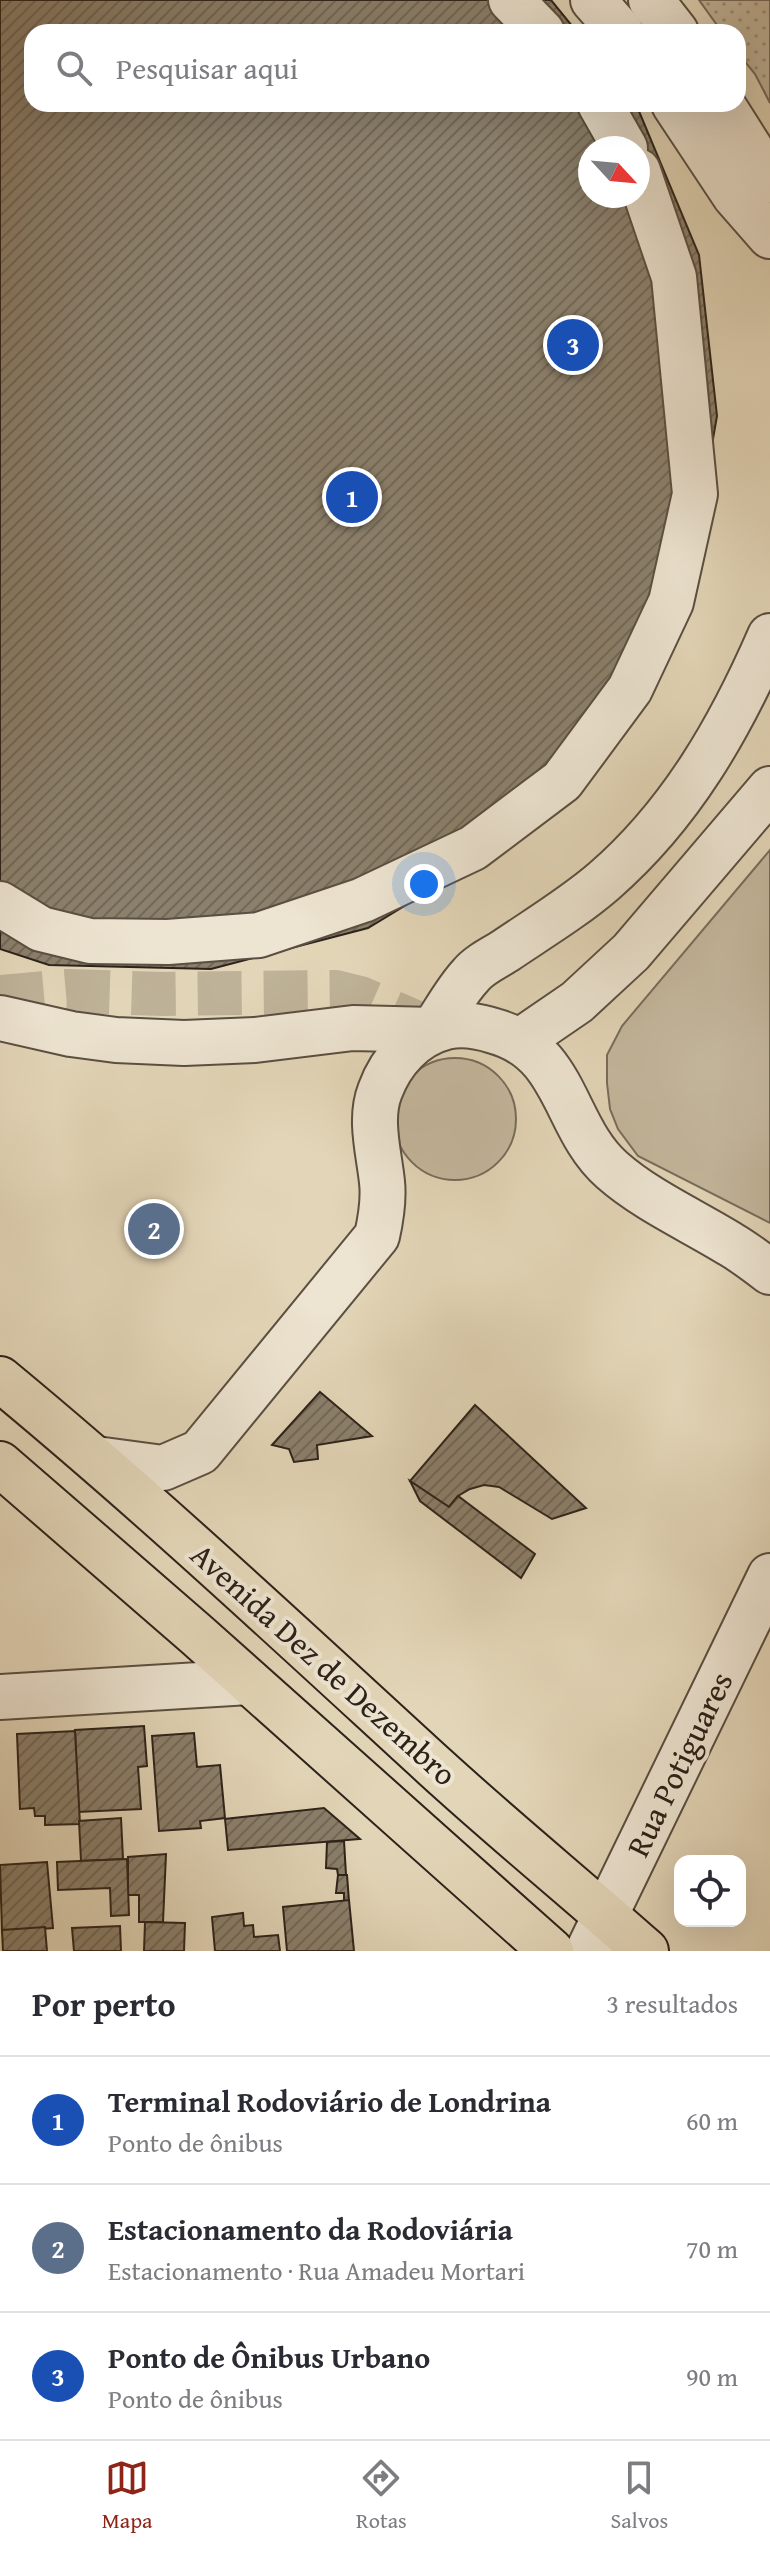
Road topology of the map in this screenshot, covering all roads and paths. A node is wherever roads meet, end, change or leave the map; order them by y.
1 (511, 0) edge
2 (593, 0) edge
3 (651, 0) edge
4 (534, 24) edge
5 (614, 24) edge
6 (670, 24) edge
7 (605, 112) edge
8 (679, 112) edge
9 (727, 112) edge
10 (618, 136) edge
11 (770, 180) edge
12 (650, 206) edge
13 (770, 236) edge
14 (770, 636) edge
15 (770, 789) edge
16 (0, 904) edge
17 (20, 925) edge
18 (0, 1018) edge
19 (433, 1030) junction
20 (520, 1041) junction
21 (770, 1272) edge
22 (0, 1379) edge
23 (96, 1459) junction
24 (0, 1464) edge
25 (764, 1603) edge
26 (249, 1682) junction
27 (0, 1697) edge
28 (597, 1934) edge
29 (551, 1951) edge
30 (646, 1951) edge

1 - 4 street
2 - 5 street
3 - 6 street
7 - 10 street
8 - 13 street
9 - 11 street
12 - 17 street
14 - 19 street
15 - 20 street
16 - 17 street
18 - 19 street
19 - 20 street
19 - 23 street
20 - 21 street
22 - 23 highway, Avenida Dez de Dezembro
23 - 28 highway, Avenida Dez de Dezembro
24 - 26 highway, Avenida Dez de Dezembro
25 - 28 street, Rua Potiguares
26 - 27 street
26 - 29 highway, Avenida Dez de Dezembro
28 - 30 highway, Avenida Dez de Dezembro

